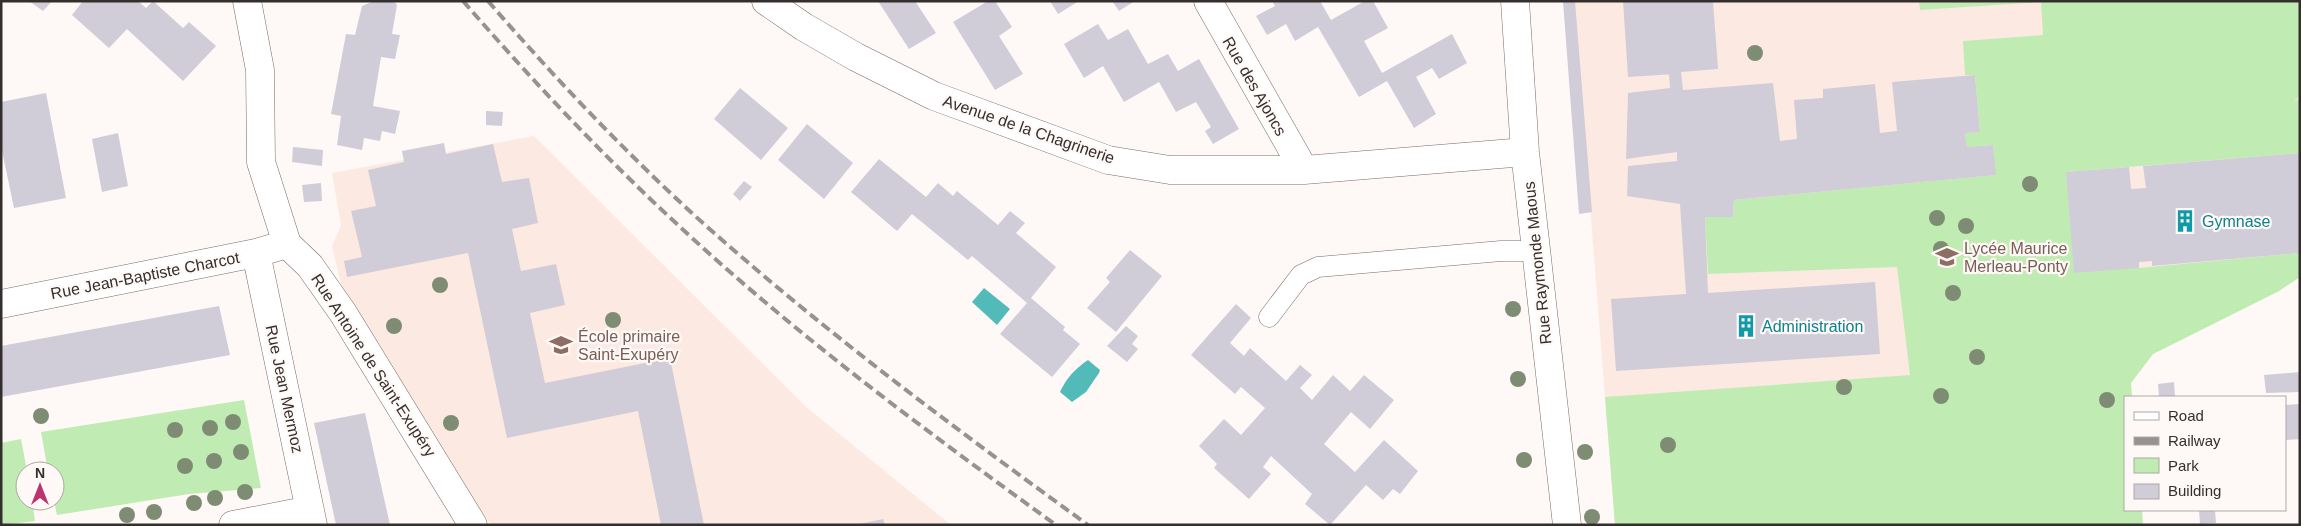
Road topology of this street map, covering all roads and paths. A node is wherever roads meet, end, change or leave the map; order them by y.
1 (248, 1) edge
2 (766, 1) edge
3 (1208, 1) edge
4 (1515, 1) edge
5 (1525, 152) junction
6 (1304, 170) junction
7 (287, 244) junction
8 (1536, 251) junction
9 (256, 252) junction
10 (1, 304) edge
11 (1269, 317) dead end
12 (312, 518) edge
13 (233, 525) edge
14 (473, 525) edge
15 (1567, 525) edge

1 - 7 street, Rue Antoine de Saint-Exupéry
2 - 6 street, Avenue de la Chagrinerie
3 - 6 street, Rue des Ajoncs
4 - 5 street, Rue Raymonde Maous
5 - 6 street, Avenue de la Chagrinerie
5 - 8 street, Rue Raymonde Maous
7 - 9 street, Rue Jean-Baptiste Charcot
7 - 14 street, Rue Antoine de Saint-Exupéry
8 - 11 lane
8 - 15 street, Rue Raymonde Maous
9 - 10 street, Rue Jean-Baptiste Charcot
9 - 12 street, Rue Jean Mermoz
12 - 13 street

